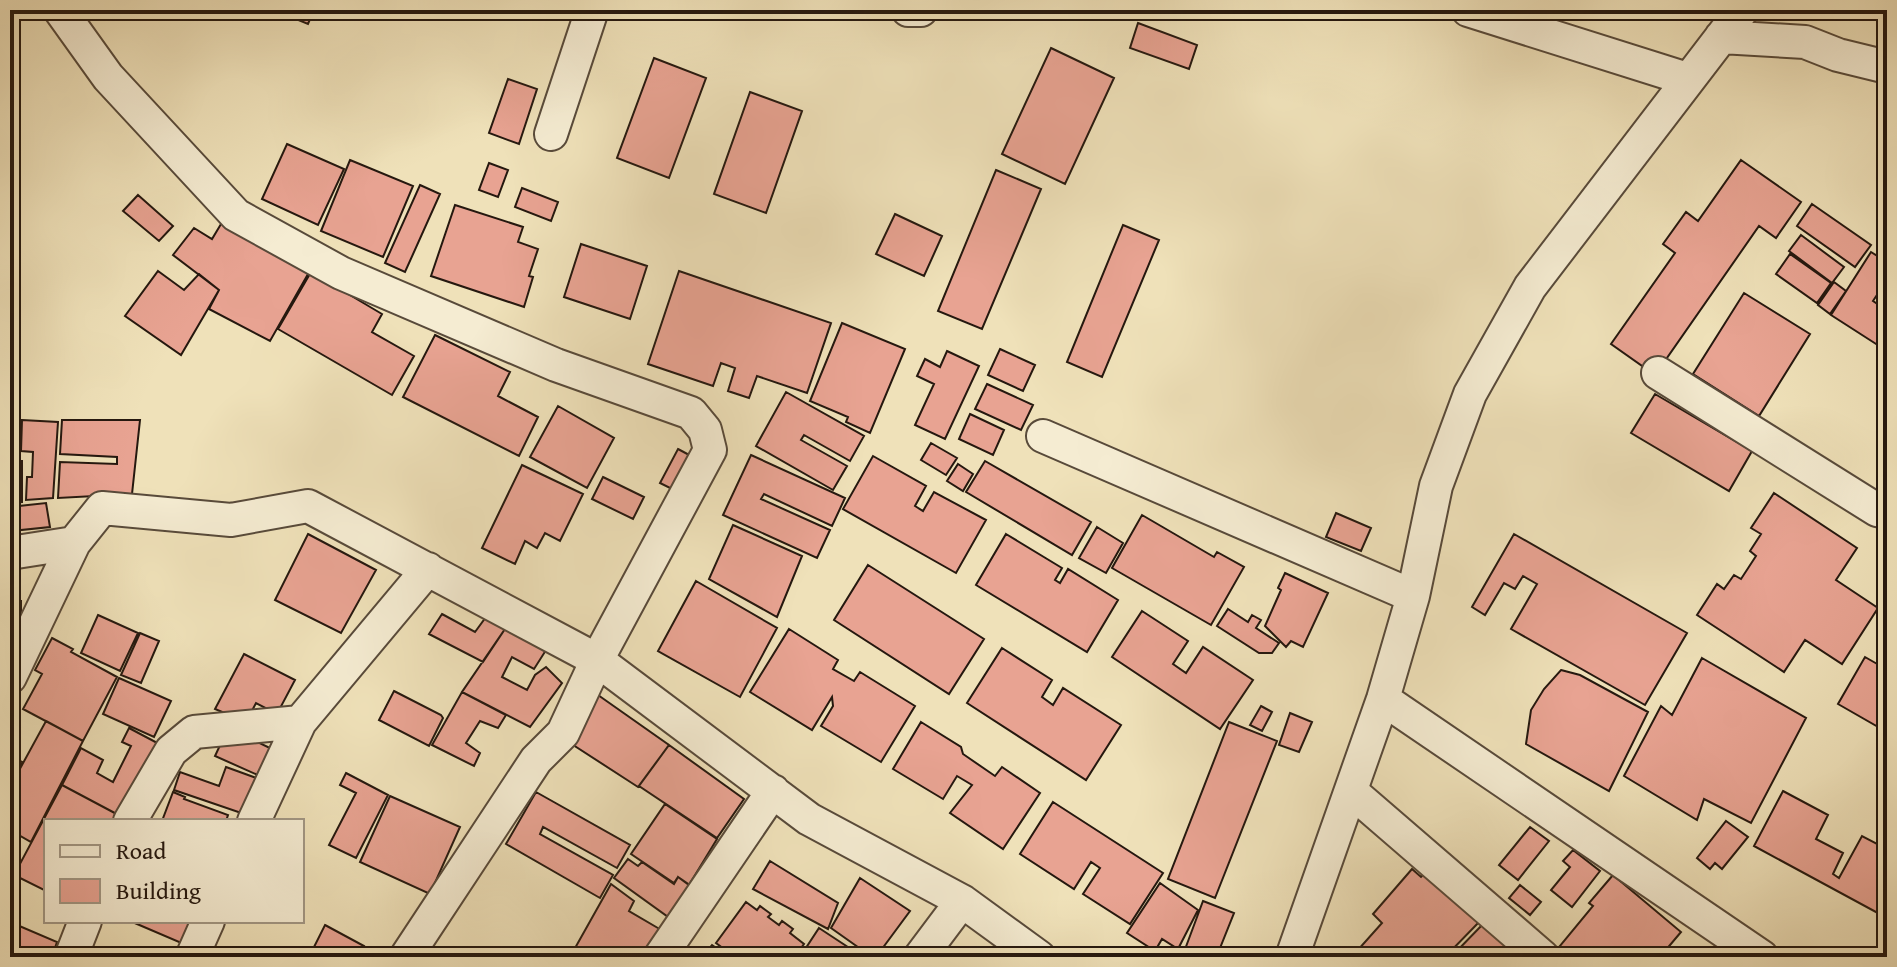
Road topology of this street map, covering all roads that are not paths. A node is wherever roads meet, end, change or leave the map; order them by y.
1 (60, 10) edge
2 (592, 10) edge
3 (908, 10) edge
4 (921, 10) edge
5 (1468, 10) edge
6 (1742, 10) edge
7 (1721, 37) junction
8 (1887, 67) edge
9 (1687, 79) junction
10 (551, 134) dead end
11 (1658, 373) dead end
12 (1043, 436) dead end
13 (1887, 512) edge
14 (74, 543) junction
15 (10, 553) edge
16 (428, 569) junction
17 (1413, 596) junction
18 (597, 660) junction
19 (10, 677) edge
20 (1383, 699) junction
21 (300, 722) junction
22 (773, 791) junction
23 (1352, 792) junction
24 (131, 819) edge
25 (255, 819) edge
26 (962, 901) junction
27 (84, 923) edge
28 (207, 923) edge
29 (71, 957) edge
30 (192, 957) edge
31 (406, 957) edge
32 (660, 957) edge
33 (920, 957) edge
34 (1039, 957) edge
35 (1292, 957) edge
36 (1543, 957) edge
37 (1762, 957) edge

1 - 18 street
2 - 10 street
3 - 4 street
5 - 9 street
6 - 7 street
7 - 8 street
7 - 9 street
9 - 17 street
11 - 13 street
12 - 17 street
14 - 15 street
14 - 16 street
14 - 19 street
16 - 18 street
16 - 21 street
17 - 20 street
18 - 22 street
18 - 31 street
20 - 23 street
20 - 37 street
21 - 24 street
21 - 25 street
22 - 26 street
22 - 32 street
23 - 35 street
23 - 36 street
26 - 33 street
26 - 34 street
27 - 29 street
28 - 30 street

